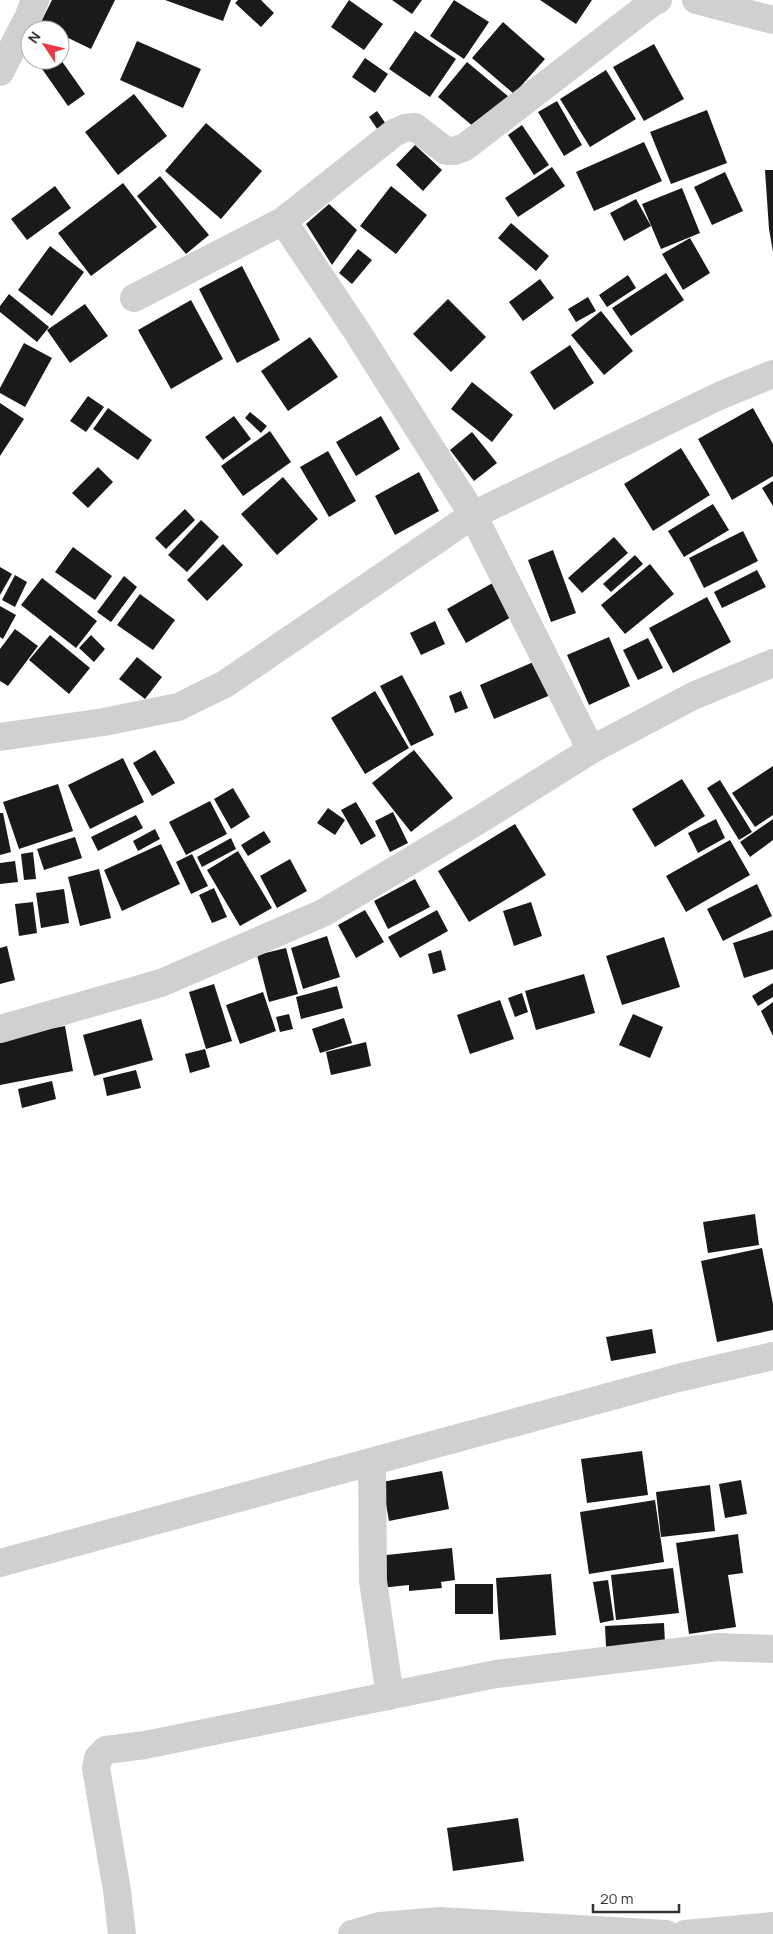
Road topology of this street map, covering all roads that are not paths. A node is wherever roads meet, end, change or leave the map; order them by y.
1 (35, 0) edge
2 (658, 0) edge
3 (696, 0) edge
4 (773, 20) edge
5 (0, 72) edge
6 (283, 221) junction
7 (134, 298) dead end
8 (773, 374) edge
9 (474, 515) junction
10 (773, 663) edge
11 (0, 737) edge
12 (591, 750) junction
13 (0, 1030) edge
14 (773, 1356) edge
15 (372, 1462) junction
16 (0, 1563) edge
17 (773, 1650) edge
18 (390, 1696) junction
19 (773, 1926) edge
20 (441, 1928) edge
21 (122, 1934) edge
22 (352, 1934) edge
23 (666, 1934) edge
24 (684, 1934) edge

1 - 5 street
2 - 6 street
3 - 4 street
6 - 7 street
6 - 9 street
8 - 9 street
9 - 11 street
9 - 12 street
10 - 12 street
12 - 13 street
14 - 15 street
15 - 16 street
15 - 18 street
17 - 18 street
18 - 21 street
19 - 24 street
20 - 22 street
20 - 23 street

